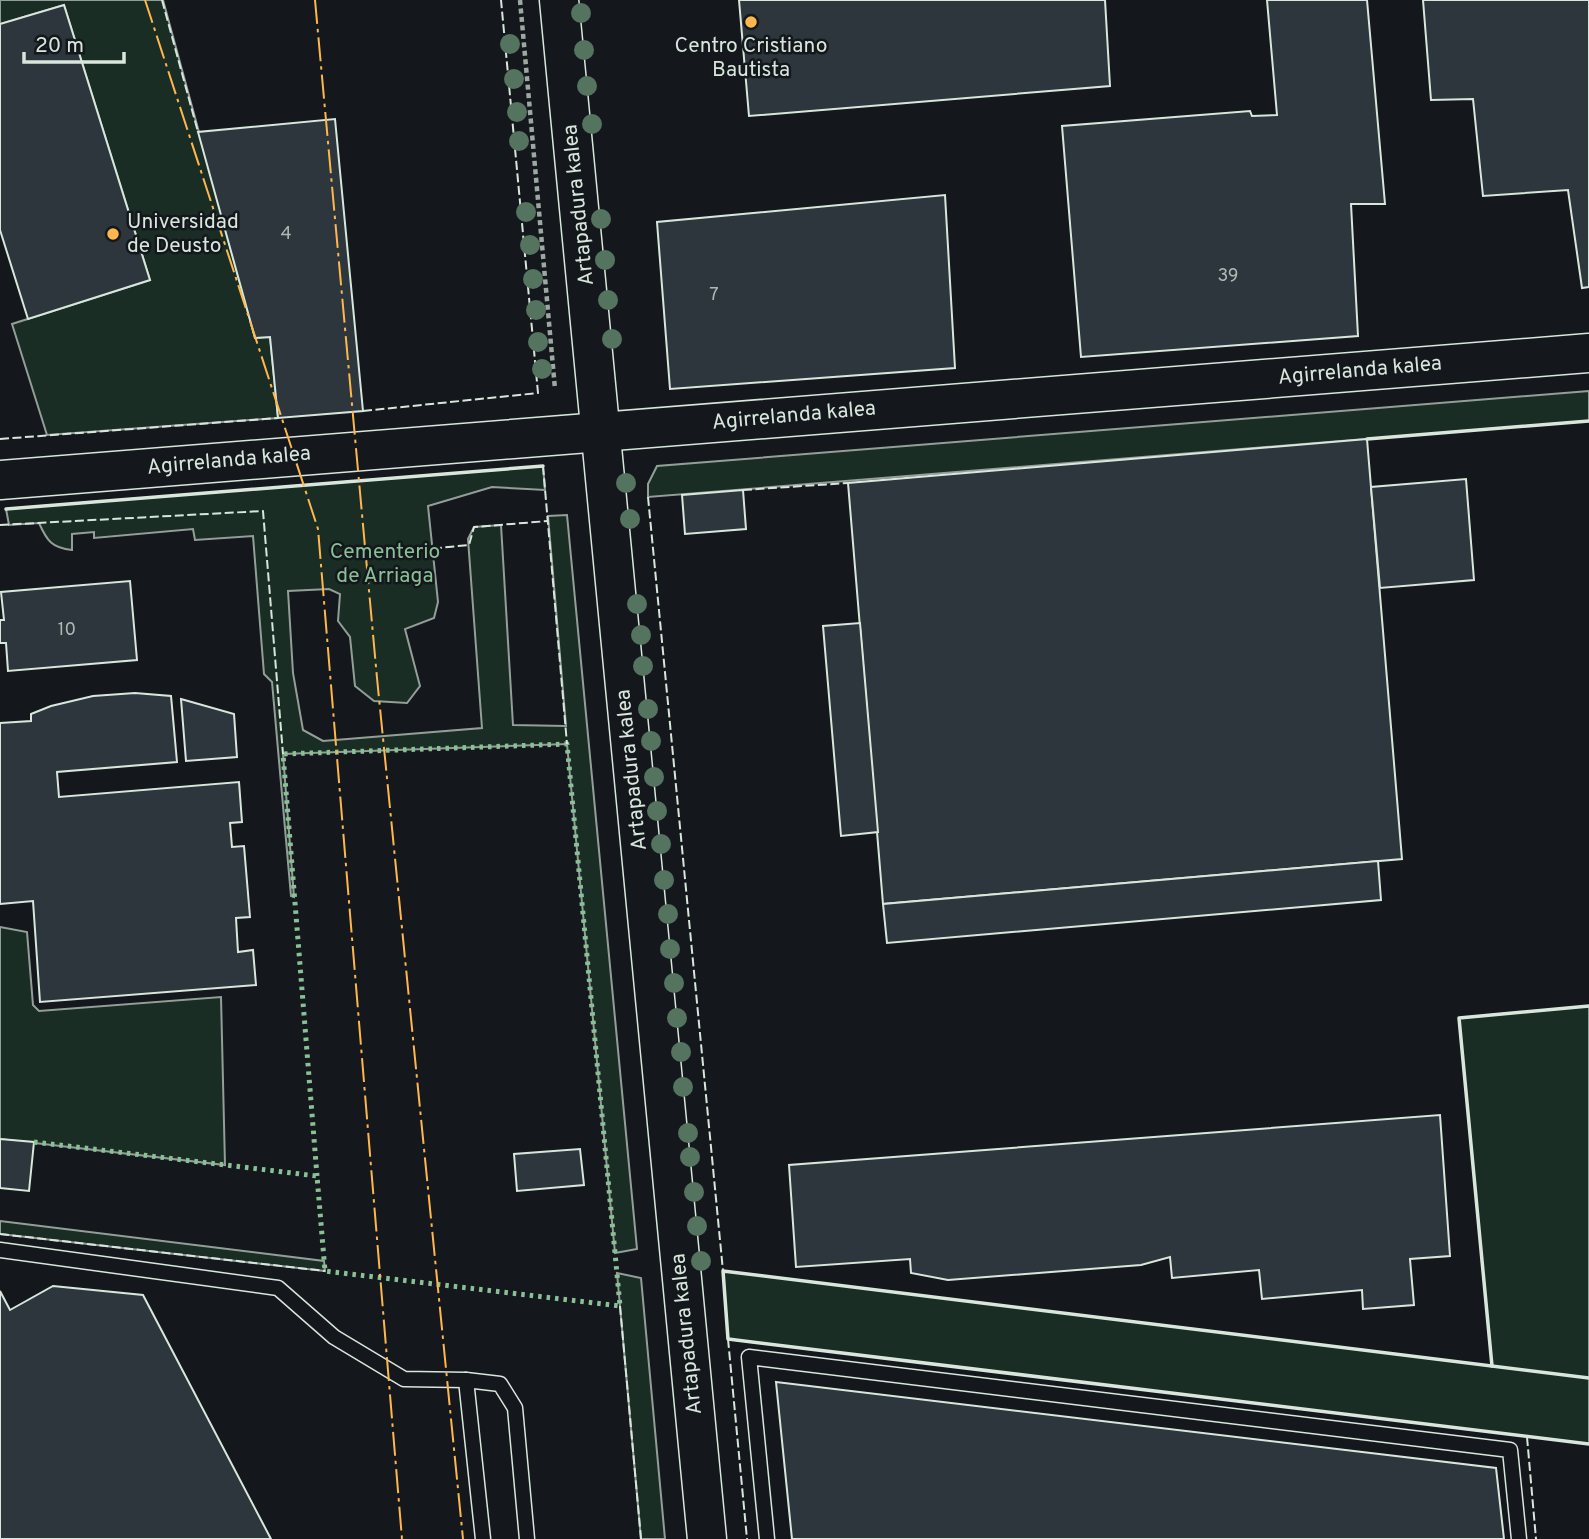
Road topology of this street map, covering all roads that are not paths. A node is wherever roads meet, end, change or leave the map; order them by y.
1 (559, 0) edge
2 (1589, 353) edge
3 (601, 431) junction
4 (0, 480) edge
5 (0, 1250) edge
6 (466, 1380) junction
7 (484, 1539) edge
8 (527, 1539) edge
9 (707, 1539) edge
10 (767, 1539) edge
11 (1519, 1539) edge

1 - 3 street, Artapadura kalea
2 - 3 street, Agirrelanda kalea
3 - 4 street, Agirrelanda kalea
3 - 9 street, Artapadura kalea
5 - 6 lane
6 - 7 lane
6 - 8 lane
10 - 11 lane

